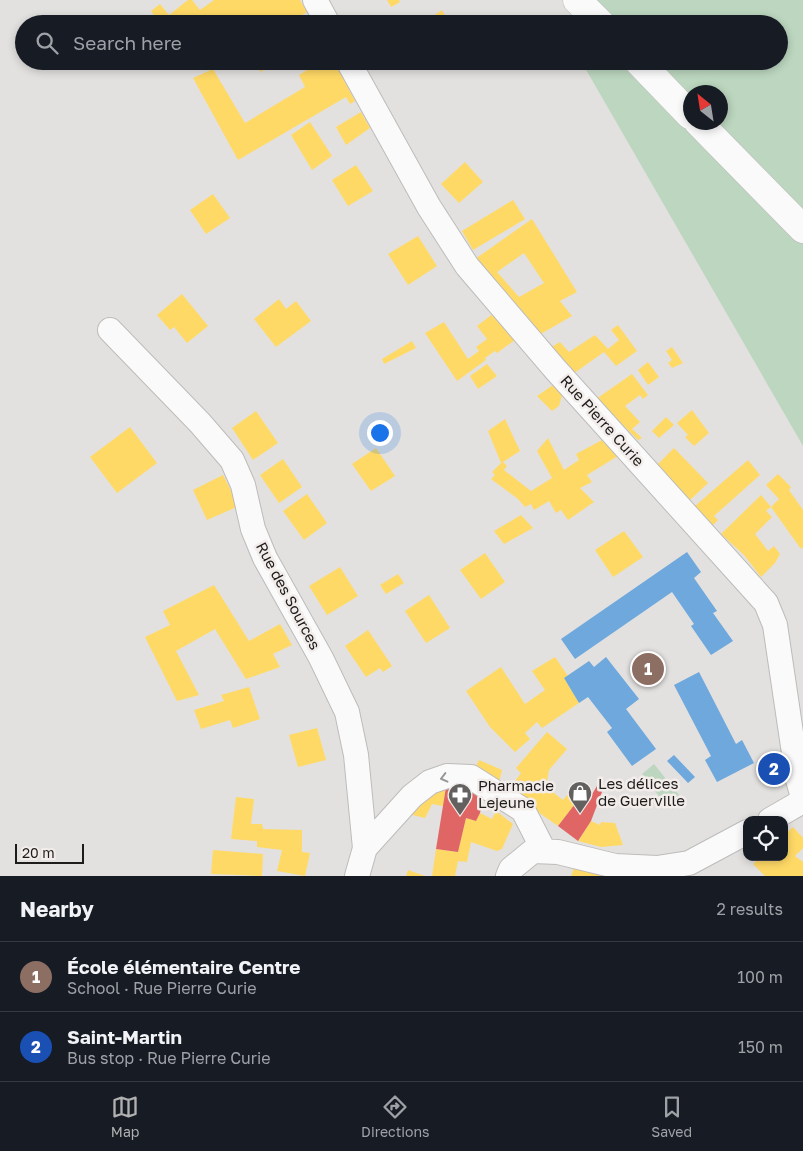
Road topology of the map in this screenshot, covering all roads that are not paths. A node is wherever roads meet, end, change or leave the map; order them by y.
1 (315, 0) edge
2 (578, 0) edge
3 (323, 15) edge
4 (592, 15) edge
5 (353, 70) edge
6 (647, 70) edge
7 (683, 108) edge
8 (706, 130) edge
9 (803, 229) edge
10 (110, 330) dead end
11 (803, 799) edge
12 (776, 816) edge
13 (743, 835) edge
14 (365, 848) junction
15 (544, 851) junction
16 (688, 869) edge
17 (357, 876) edge
18 (508, 876) edge

1 - 3 street
2 - 4 street
5 - 11 street, Rue Pierre Curie
6 - 7 street
8 - 9 street
10 - 14 street, Rue des Sources
11 - 12 street
13 - 16 street
15 -> 14 street
14 - 17 street, Rue des Sources
15 - 16 street
15 - 18 street

